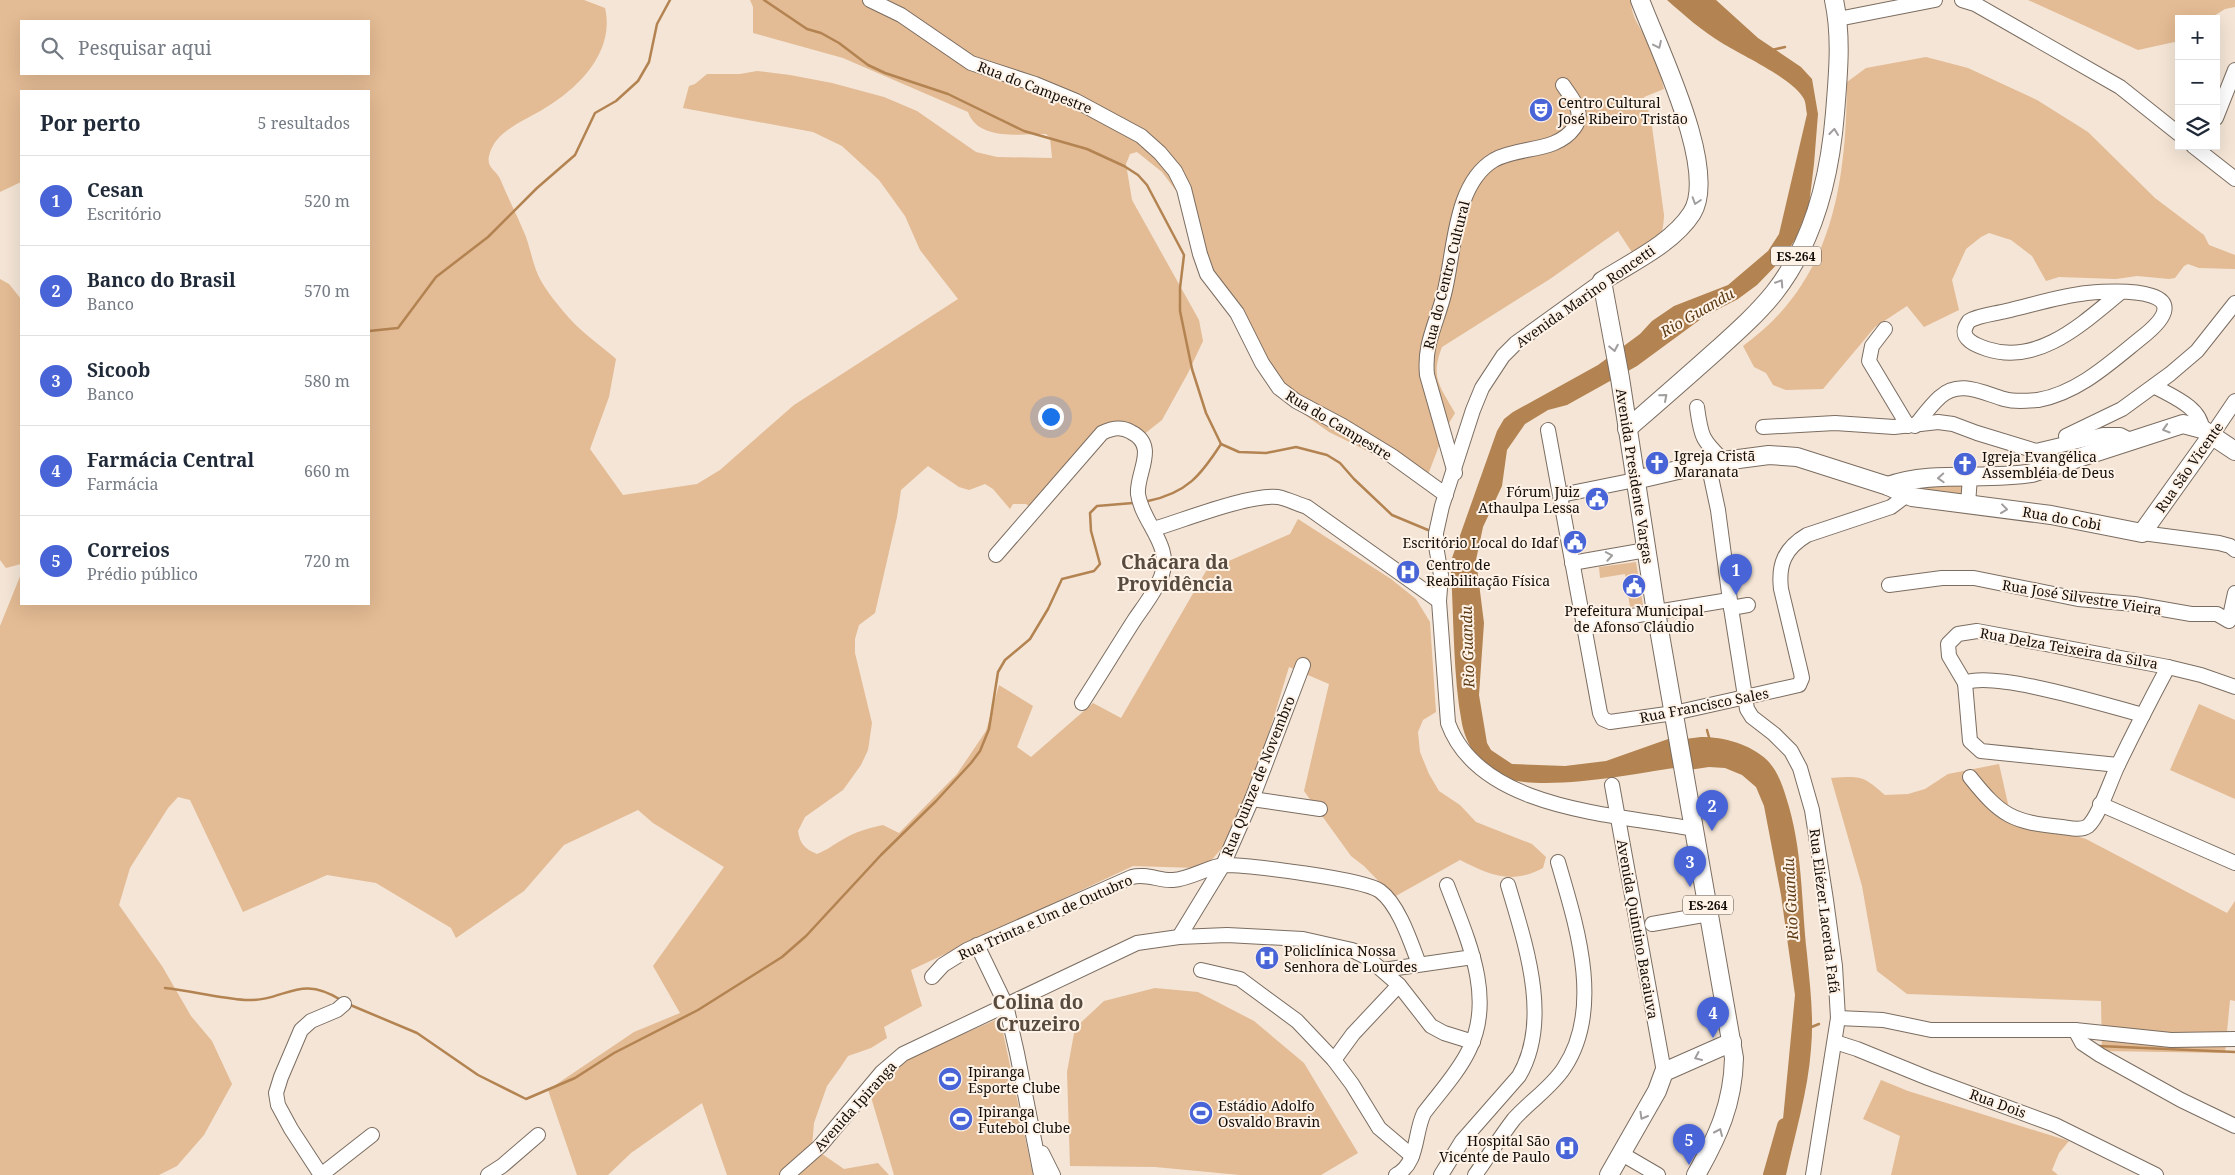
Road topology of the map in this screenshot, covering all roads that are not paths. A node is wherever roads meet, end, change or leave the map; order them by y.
1 (870, 0) edge
2 (1640, 0) edge
3 (1834, 0) edge
4 (1935, 0) edge
5 (1962, 0) edge
6 (1838, 19) junction
7 (2235, 70) edge
8 (1563, 85) dead end
9 (2220, 108) edge
10 (2175, 131) edge
11 (2201, 150) edge
12 (2235, 179) edge
13 (1602, 281) junction
14 (2121, 292) junction
15 (2235, 303) edge
16 (1885, 329) dead end
17 (2154, 386) junction
18 (2235, 402) edge
19 (1697, 407) dead end
20 (1911, 426) junction
21 (1763, 427) dead end
22 (1627, 428) junction
23 (1548, 430) dead end
24 (2207, 432) junction
25 (2130, 440) junction
26 (2022, 446) junction
27 (2235, 451) edge
28 (1716, 462) junction
29 (1455, 473) junction
30 (1970, 477) junction
31 (1635, 480) junction
32 (1888, 486) junction
33 (1446, 495) junction
34 (1560, 495) junction
35 (1906, 495) junction
36 (1968, 504) junction
37 (1154, 529) junction
38 (2142, 533) junction
39 (1646, 550) junction
40 (2235, 550) edge
41 (996, 555) dead end
42 (1572, 563) junction
43 (1896, 584) dead end
44 (2235, 593) edge
45 (1439, 601) junction
46 (1730, 604) junction
47 (1748, 605) dead end
48 (1656, 612) junction
49 (1584, 624) junction
50 (1303, 666) dead end
51 (2168, 666) junction
52 (1965, 683) junction
53 (2235, 688) edge
54 (1744, 698) junction
55 (1082, 703) dead end
56 (2143, 715) junction
57 (1675, 720) junction
58 (2118, 765) junction
59 (1970, 777) dead end
60 (1612, 785) dead end
61 (1252, 799) junction
62 (2100, 804) junction
63 (1320, 809) dead end
64 (1618, 817) junction
65 (1694, 829) junction
66 (1558, 862) dead end
67 (2235, 863) edge
68 (1222, 865) junction
69 (1447, 885) dead end
70 (1508, 885) dead end
71 (1709, 914) junction
72 (1652, 924) dead end
73 (1180, 937) junction
74 (976, 945) junction
75 (1473, 957) junction
76 (1419, 964) junction
77 (1201, 970) dead end
78 (1383, 970) junction
79 (932, 977) dead end
80 (1399, 985) junction
81 (344, 1004) dead end
82 (1006, 1005) junction
83 (1838, 1018) junction
84 (2075, 1030) junction
85 (2235, 1039) edge
86 (1472, 1042) junction
87 (1732, 1042) junction
88 (1835, 1042) junction
89 (1334, 1060) junction
90 (1664, 1072) junction
91 (2235, 1126) edge
92 (372, 1135) dead end
93 (538, 1135) dead end
94 (1033, 1137) junction
95 (1622, 1154) junction
96 (1412, 1156) junction
97 (488, 1175) edge
98 (787, 1175) edge
99 (1041, 1175) edge
100 (1053, 1175) edge
101 (1396, 1175) edge
102 (1441, 1175) edge
103 (1475, 1175) edge
104 (1609, 1175) edge
105 (1658, 1175) edge
106 (1696, 1175) edge
107 (1813, 1175) edge
108 (2156, 1175) edge

1 - 33 street, Rua do Campestre
2 -> 13 main road, Avenida Marino Roncetti
3 - 6 main road, ES-264
4 - 6 street
5 - 10 street
22 -> 6 main road, ES-264
7 - 9 street
8 - 29 street, Rua do Centro Cultural
11 - 12 street
13 -> 22 main road, Avenida Presidente Vargas / ES-264
13 - 29 street, Avenida Marino Roncetti
14 - 14 street
14 - 20 street
15 - 17 street
16 - 20 street
17 - 24 street
17 - 26 street
18 - 24 street, Rua São Vicente
19 - 28 street
20 - 21 street
20 - 26 street
22 - 31 main road, Avenida Presidente Vargas / ES-264
23 - 34 street
24 -> 25 main road
24 - 27 main road
24 - 38 main road, Rua São Vicente
25 - 26 street
25 - 30 main road
28 - 31 main road, Rua do Cobi
28 - 32 main road, Rua do Cobi
28 - 46 street, Rua Eliézer Lacerda Fafá
29 - 33 street, Avenida Marino Roncetti
30 -> 32 main road
30 - 36 street
31 - 34 street
31 - 39 main road, Avenida Presidente Vargas / ES-264
32 - 35 main road, Rua do Cobi
33 - 45 street, Avenida Marino Roncetti
34 - 42 street
35 - 36 main road, Rua do Cobi
35 - 54 street, Rua Francisco Sales
36 -> 38 main road, Rua do Cobi
37 - 41 street
37 - 45 street
37 - 55 street
38 - 40 street, Rua do Cobi
42 -> 39 street
39 - 48 main road, Avenida Presidente Vargas / ES-264
42 - 49 street
43 - 44 street, Rua José Silvestre Vieira
45 - 64 street, Avenida Marino Roncetti
46 - 47 street
46 - 48 street
46 - 54 street, Rua Eliézer Lacerda Fafá
48 - 49 street
48 - 57 main road, Avenida Presidente Vargas / ES-264
49 - 57 street, Rua Francisco Sales
50 - 61 street, Rua Quinze de Novembro
51 - 52 street, Rua Delza Teixeira da Silva
51 - 53 street, Rua Delza Teixeira da Silva
51 - 56 street
52 - 56 street
52 - 58 street
54 - 57 street, Rua Francisco Sales
54 - 83 street, Rua Eliézer Lacerda Fafá
56 - 58 street
57 - 65 main road, Avenida Presidente Vargas / ES-264
58 - 62 street
59 - 62 street
60 - 64 street, Avenida Quintino Bacaiuva
61 - 63 street
61 - 68 street, Rua Quinze de Novembro
62 - 67 street
64 - 65 street, Avenida Marino Roncetti
64 - 90 street, Avenida Quintino Bacaiuva
65 - 71 main road, Avenida Presidente Vargas / ES-264
66 - 103 street
68 - 73 street, Rua Quinze de Novembro
68 - 74 street, Rua Trinta e Um de Outubro
68 - 76 street
69 - 75 street
70 - 102 street
71 - 72 street
71 - 87 main road, Avenida Presidente Vargas / ES-264
73 - 78 street, Avenida Ipiranga
73 - 82 street, Avenida Ipiranga
74 - 79 street, Rua Trinta e Um de Outubro
74 - 82 street
75 - 76 street
75 - 86 street
76 - 78 street
77 - 89 street
78 - 80 street, Avenida Ipiranga
80 - 86 street, Avenida Ipiranga
80 - 89 street
81 - 92 street
82 - 94 street
82 - 98 street, Avenida Ipiranga
83 - 84 street
83 - 88 street, Rua Eliézer Lacerda Fafá
84 - 85 street
84 - 91 street
86 - 96 street
87 -> 90 main road
106 -> 87 main road, ES-264
88 - 107 street, Rua Eliézer Lacerda Fafá
88 - 108 street, Rua Dois
89 - 96 street
90 -> 95 main road
93 - 97 street
94 - 99 street
94 - 100 street
95 - 104 main road
95 - 105 street
96 - 101 street

